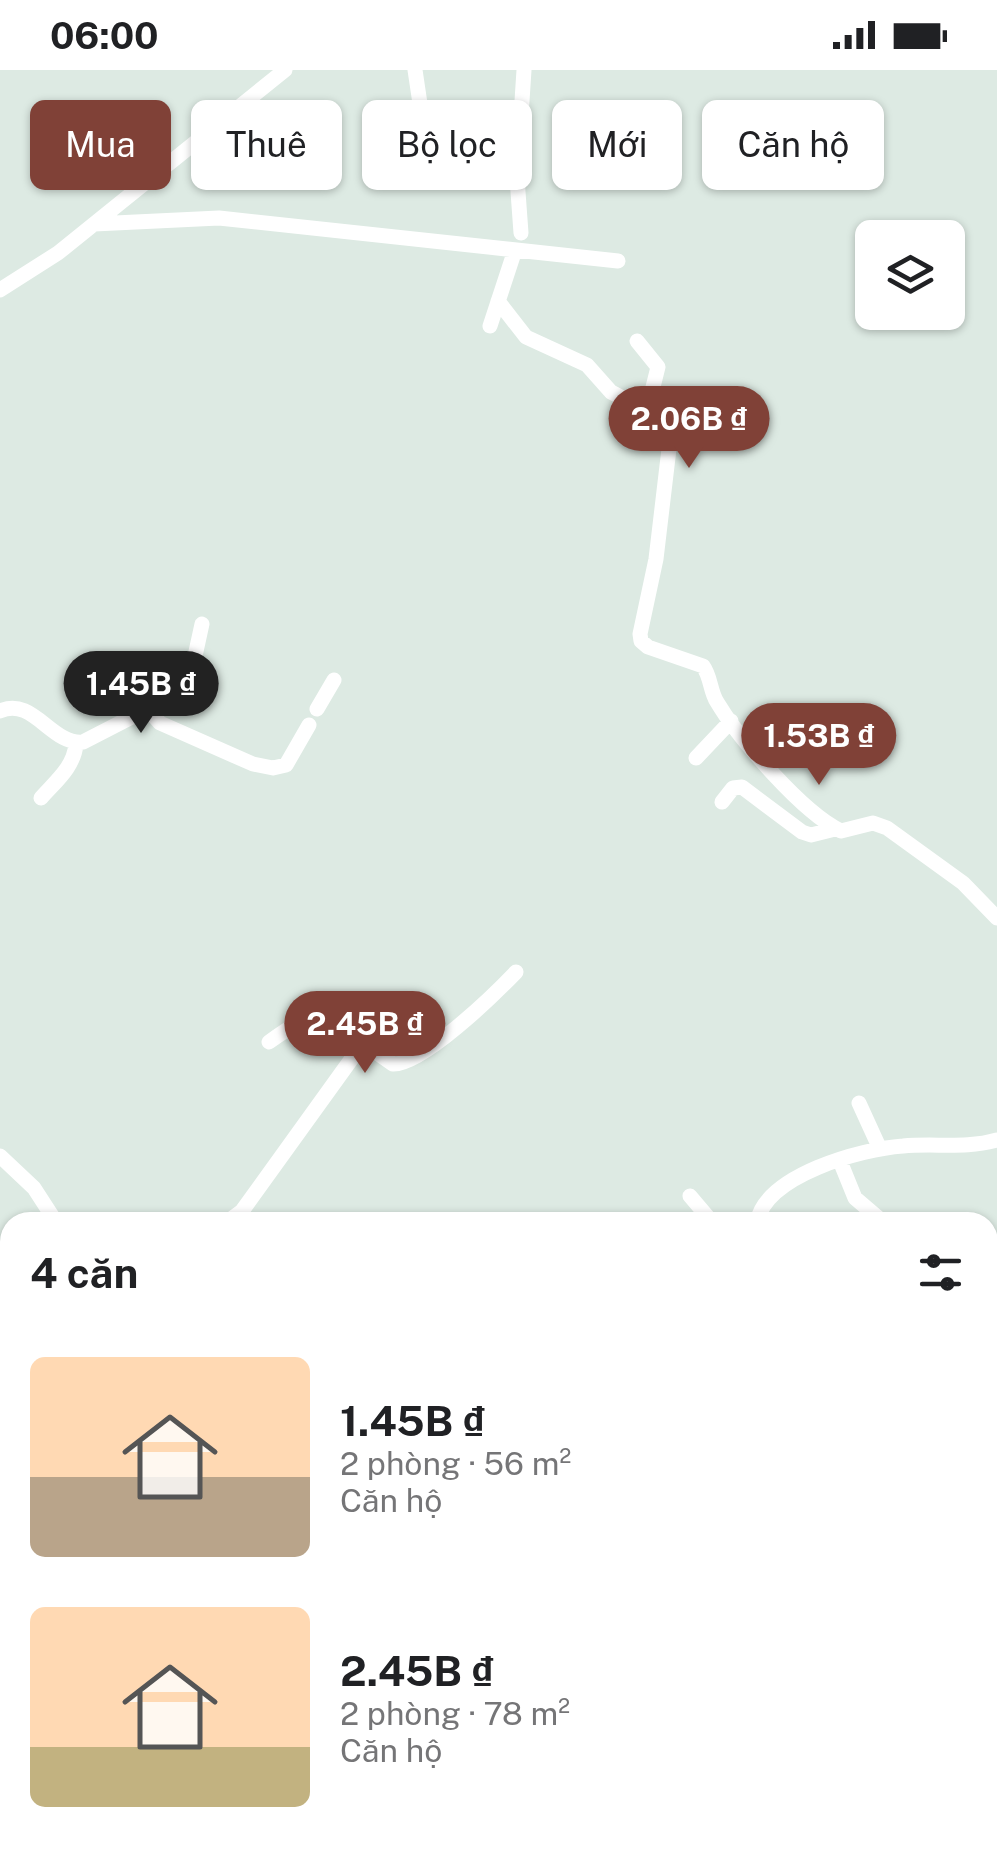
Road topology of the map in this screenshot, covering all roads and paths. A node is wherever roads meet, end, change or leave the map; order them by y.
1 (285, 70) edge
2 (415, 70) edge
3 (524, 70) edge
4 (419, 100) edge
5 (522, 100) edge
6 (518, 190) edge
7 (94, 224) junction
8 (520, 244) junction
9 (618, 261) dead end
10 (0, 290) edge
11 (498, 301) junction
12 (490, 326) dead end
13 (637, 341) dead end
14 (647, 411) junction
15 (202, 624) dead end
16 (334, 680) dead end
17 (150, 705) junction
18 (0, 711) edge
19 (732, 721) junction
20 (76, 744) junction
21 (696, 758) dead end
22 (41, 798) dead end
23 (722, 802) dead end
24 (835, 829) junction
25 (997, 918) edge
26 (516, 972) dead end
27 (398, 1018) dead end
28 (269, 1042) dead end
29 (363, 1043) junction
30 (860, 1103) dead end
31 (997, 1140) edge
32 (880, 1149) junction
33 (0, 1156) edge
34 (840, 1162) junction
35 (690, 1196) dead end
36 (50, 1212) edge
37 (241, 1212) edge
38 (704, 1212) edge
39 (760, 1212) edge
40 (871, 1212) edge

1 - 7 street
2 - 4 street
3 - 5 street
6 - 8 street
7 - 8 street
7 - 10 street
8 - 9 street
8 - 11 street
11 - 12 street
11 - 14 street
13 - 14 street
14 - 19 street
15 - 17 street
16 - 17 street
17 - 20 street
18 - 20 street
19 - 21 street
19 - 24 street
20 - 22 street
23 - 24 street
24 - 25 street
26 - 29 street
27 - 29 street
28 - 29 street
29 - 37 street
30 - 32 street
31 - 32 street
32 - 34 street
33 - 36 street
34 - 39 street
34 - 40 street
35 - 38 street

